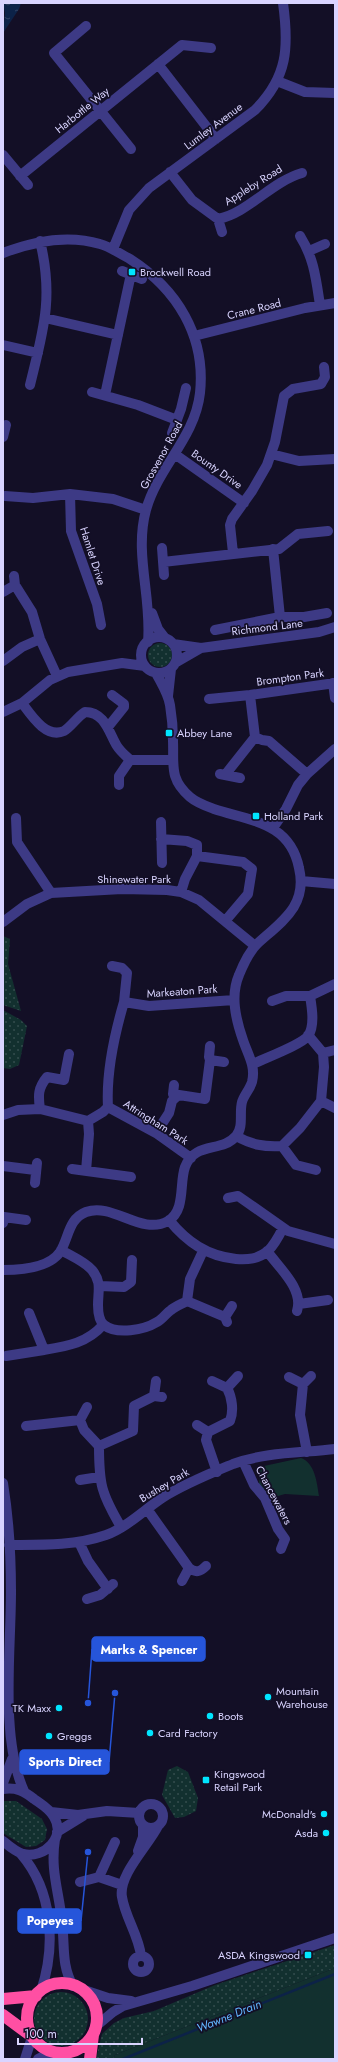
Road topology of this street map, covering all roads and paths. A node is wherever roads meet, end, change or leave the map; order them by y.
1 (283, 3) edge
2 (86, 26) dead end
3 (211, 48) dead end
4 (158, 64) junction
5 (277, 82) junction
6 (335, 92) edge
7 (100, 111) junction
8 (216, 139) junction
9 (131, 149) dead end
10 (3, 155) edge
11 (170, 172) junction
12 (302, 173) dead end
13 (20, 176) junction
14 (28, 185) dead end
15 (218, 219) junction
16 (222, 232) dead end
17 (300, 236) dead end
18 (40, 241) junction
19 (325, 244) dead end
20 (113, 249) junction
21 (309, 251) junction
22 (3, 253) edge
23 (142, 279) dead end
24 (335, 303) edge
25 (320, 305) junction
26 (45, 318) junction
27 (118, 335) junction
28 (194, 336) junction
29 (3, 345) edge
30 (38, 352) junction
31 (324, 367) dead end
32 (30, 385) dead end
33 (186, 388) dead end
34 (92, 392) dead end
35 (105, 395) junction
36 (177, 420) junction
37 (6, 425) dead end
38 (172, 432) dead end
39 (3, 437) edge
40 (271, 454) junction
41 (176, 455) junction
42 (335, 459) edge
43 (70, 494) junction
44 (5, 496) dead end
45 (244, 503) junction
46 (146, 510) junction
47 (328, 531) dead end
48 (162, 548) dead end
49 (273, 549) junction
50 (233, 554) junction
51 (163, 562) junction
52 (164, 575) dead end
53 (3, 592) edge
54 (148, 606) junction
55 (327, 613) dead end
56 (280, 617) junction
57 (101, 625) dead end
58 (335, 627) edge
59 (215, 630) dead end
60 (40, 639) junction
61 (169, 641) junction
62 (148, 642) junction
63 (201, 648) junction
64 (141, 653) junction
65 (3, 661) edge
66 (122, 663) junction
67 (145, 666) junction
68 (173, 666) junction
69 (156, 673) junction
70 (57, 676) junction
71 (334, 683) edge
72 (112, 695) dead end
73 (250, 695) junction
74 (168, 696) junction
75 (335, 698) edge
76 (209, 699) dead end
77 (22, 703) junction
78 (3, 712) edge
79 (108, 727) junction
80 (255, 737) junction
81 (335, 749) edge
82 (130, 760) junction
83 (172, 760) junction
84 (307, 774) junction
85 (240, 778) dead end
86 (119, 785) dead end
87 (16, 818) dead end
88 (161, 822) dead end
89 (273, 828) junction
90 (161, 839) junction
91 (197, 856) junction
92 (162, 863) dead end
93 (301, 881) junction
94 (335, 884) edge
95 (181, 892) junction
96 (51, 893) junction
97 (226, 920) junction
98 (3, 922) edge
99 (255, 946) junction
100 (112, 966) dead end
101 (335, 984) edge
102 (310, 996) junction
103 (234, 1000) junction
104 (124, 1002) junction
105 (272, 1002) dead end
106 (308, 1035) junction
107 (210, 1046) dead end
108 (335, 1050) edge
109 (323, 1053) junction
110 (69, 1054) dead end
111 (210, 1060) junction
112 (224, 1062) dead end
113 (253, 1064) junction
114 (174, 1085) dead end
115 (175, 1098) junction
116 (321, 1102) junction
117 (108, 1107) junction
118 (335, 1108) edge
119 (40, 1109) junction
120 (3, 1115) edge
121 (88, 1121) junction
122 (156, 1133) junction
123 (236, 1136) junction
124 (282, 1146) junction
125 (191, 1158) junction
126 (3, 1166) edge
127 (72, 1169) dead end
128 (86, 1171) junction
129 (315, 1171) dead end
130 (131, 1177) dead end
131 (35, 1183) dead end
132 (228, 1198) dead end
133 (3, 1216) edge
134 (26, 1220) dead end
135 (169, 1220) junction
136 (283, 1228) junction
137 (335, 1244) edge
138 (61, 1250) junction
139 (203, 1251) junction
140 (267, 1251) junction
141 (132, 1260) dead end
142 (3, 1270) edge
143 (14, 1270) junction
144 (3, 1276) edge
145 (100, 1286) junction
146 (328, 1300) dead end
147 (187, 1301) junction
148 (232, 1306) dead end
149 (29, 1313) dead end
150 (103, 1325) junction
151 (44, 1350) junction
152 (4, 1356) edge
153 (238, 1376) dead end
154 (311, 1376) dead end
155 (289, 1377) dead end
156 (156, 1381) dead end
157 (212, 1381) dead end
158 (303, 1384) junction
159 (226, 1388) junction
160 (87, 1407) dead end
161 (80, 1420) junction
162 (197, 1425) dead end
163 (26, 1426) dead end
164 (208, 1432) junction
165 (99, 1446) junction
166 (335, 1448) edge
167 (307, 1452) junction
168 (243, 1461) junction
169 (217, 1472) junction
170 (99, 1478) junction
171 (80, 1480) dead end
172 (3, 1484) edge
173 (147, 1509) junction
174 (121, 1527) junction
175 (79, 1542) junction
176 (9, 1545) junction
177 (281, 1549) dead end
178 (206, 1566) dead end
179 (189, 1568) junction
180 (182, 1581) dead end
181 (87, 1599) dead end
182 (13, 1755) junction
183 (3, 1783) edge
184 (3, 1789) edge
185 (24, 1791) junction
186 (51, 1812) junction
187 (139, 1813) junction
188 (87, 1814) junction
189 (143, 1825) junction
190 (158, 1826) junction
191 (56, 1836) junction
192 (115, 1842) dead end
193 (5, 1844) edge
194 (21, 1854) junction
195 (136, 1861) junction
196 (99, 1877) junction
197 (80, 1882) dead end
198 (122, 1885) junction
199 (335, 1938) edge
200 (141, 1956) dead end
201 (77, 1987) junction
202 (38, 1993) junction
203 (3, 1999) edge
204 (135, 2002) junction
205 (3, 2015) edge
206 (94, 2031) junction
207 (31, 2036) junction
208 (61, 2055) edge
209 (25, 2059) edge
210 (38, 2059) edge
211 (90, 2059) edge

1 - 5 street, Lumley Avenue
2 - 7 street
3 - 4 street, Harbottle Way
4 - 7 street, Harbottle Way
4 - 8 street
5 - 6 street
5 - 8 street, Lumley Avenue
7 - 9 street
7 - 13 street, Harbottle Way
8 - 11 street, Lumley Avenue
10 - 13 street
11 - 15 street, Appleby Road
11 - 20 street, Lumley Avenue
12 - 15 street, Appleby Road
13 - 14 street
15 - 16 street, Appleby Road
17 - 21 street
18 - 20 street, Grosvenor Road
18 - 22 street, Grosvenor Road
18 - 26 street
19 - 21 street
20 - 28 street, Grosvenor Road
21 - 25 street
23 - 27 street
24 - 25 street, Crane Road
25 - 28 street, Crane Road
26 - 27 street
26 - 30 street
27 - 35 street
28 - 41 street, Grosvenor Road
29 - 30 street
30 - 32 street
31 - 40 street, Bounty Drive
33 - 36 street
34 - 35 street
35 - 36 street
36 - 38 street
37 - 39 street
40 - 42 street
40 - 45 street, Bounty Drive
41 - 45 street, Bounty Drive
41 - 46 street, Grosvenor Road
43 - 44 street
43 - 46 street
43 - 57 street, Hamlet Drive
45 - 50 street, Bounty Drive
46 - 54 street, Grosvenor Road
47 - 49 street
48 - 51 street
49 - 50 street
49 - 56 street
50 - 51 street
51 - 52 street
53 - 60 street
54 - 61 street, Grosvenor Road
54 - 62 street, Grosvenor Road
55 - 56 street, Richmond Lane
56 - 59 street, Richmond Lane
58 - 63 street, Richmond Lane
60 - 65 street
60 - 70 street
61 - 62 street
61 - 63 street, Richmond Lane
61 - 68 street
62 - 64 street
63 - 68 street, Richmond Lane
64 - 66 street
64 - 67 street
66 - 67 street
66 - 70 street
67 - 69 street
68 - 69 street
68 - 74 street
69 - 74 street
70 - 77 street
71 - 73 street, Brompton Park
71 - 75 street, Brompton Park
72 - 79 street
73 - 76 street, Brompton Park
73 - 80 street, Brompton Park
74 - 83 street
77 - 78 street
77 - 79 street
79 - 82 street
80 - 84 street
80 - 85 street
81 - 84 street
82 - 83 street
82 - 86 street
83 - 89 street
84 - 89 street
87 - 96 street
88 - 90 street
89 - 93 street
90 - 91 street
90 - 92 street
91 - 95 street
91 - 97 street
93 - 94 street
93 - 99 street
95 - 96 street, Shinewater Park
95 - 97 street, Shinewater Park
96 - 98 street, Shinewater Park
97 - 99 street, Shinewater Park
99 - 103 street
100 - 104 street
101 - 102 street
102 - 105 street
102 - 106 street
103 - 104 street, Markeaton Park
103 - 113 street
104 - 117 street, Attringham Park
106 - 109 street
106 - 113 street
107 - 111 street
108 - 109 street
109 - 116 street
110 - 119 street
111 - 112 street
111 - 115 street
113 - 123 street
114 - 115 street
115 - 122 street
116 - 118 street
116 - 124 street
117 - 121 street, Attringham Park
117 - 122 street, Attringham Park
119 - 120 street
119 - 121 street
121 - 128 street
122 - 125 street, Attringham Park
123 - 124 street
123 - 125 street
124 - 129 street
125 - 135 street
126 - 131 street
127 - 128 street
128 - 130 street
132 - 136 street
133 - 134 street
135 - 138 street
135 - 139 street
136 - 137 street
136 - 140 street
138 - 143 street
138 - 145 street
139 - 140 street
139 - 147 street
140 - 146 street
141 - 145 street
142 - 143 street
143 - 144 street
145 - 150 street
147 - 148 street
147 - 150 street
149 - 151 street
150 - 151 street
151 - 152 street
153 - 159 street
154 - 158 street
155 - 158 street
156 - 165 street
157 - 159 street
158 - 167 street
159 - 164 street
160 - 161 street
161 - 163 street
161 - 165 street
162 - 164 street
164 - 169 street
165 - 170 street
166 - 167 street, Bushey Park
167 - 168 street, Bushey Park
168 - 169 street, Bushey Park
168 - 177 street, Chancewaters
169 - 173 street, Bushey Park
170 - 171 street
170 - 174 street
172 - 176 street
173 - 174 street, Bushey Park
173 - 179 street
174 - 175 street, Bushey Park
175 - 176 street, Bushey Park
175 - 181 street
176 - 182 street
178 - 179 street
179 - 180 street
182 - 183 street
182 - 185 street
184 - 185 street
185 - 186 street
186 - 188 street
186 - 191 street
187 - 188 street
187 - 189 street
187 - 190 street
188 - 191 street
189 - 190 street
189 - 195 street
190 - 195 street
191 - 194 street
191 - 201 street
192 - 196 street
193 - 194 street
194 - 202 street
195 - 198 street
196 - 197 street
196 - 198 street
198 - 200 street
199 - 204 street
201 - 202 highway
201 - 204 street
201 - 206 highway
202 - 203 highway
202 - 207 highway
204 - 206 street
205 - 207 highway
206 - 208 highway
206 - 211 highway
207 - 208 highway
207 - 209 street
208 - 210 street

